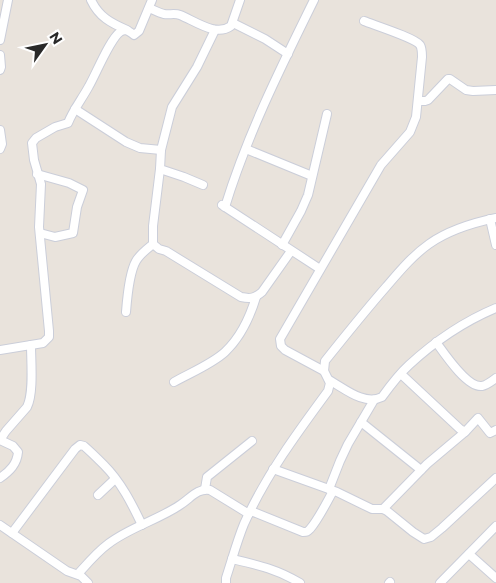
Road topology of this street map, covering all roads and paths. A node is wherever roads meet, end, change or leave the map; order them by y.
1 (8, 0) edge
2 (91, 0) edge
3 (240, 0) edge
4 (314, 0) edge
5 (151, 4) edge
6 (364, 21) dead end
7 (232, 23) junction
8 (127, 30) junction
9 (215, 30) junction
10 (0, 40) edge
11 (288, 54) junction
12 (0, 55) edge
13 (0, 70) edge
14 (496, 90) edge
15 (418, 101) junction
16 (76, 108) junction
17 (327, 114) dead end
18 (0, 130) edge
19 (0, 149) edge
20 (246, 149) junction
21 (161, 150) junction
22 (160, 169) junction
23 (38, 174) junction
24 (312, 176) junction
25 (202, 185) dead end
26 (493, 219) edge
27 (40, 233) junction
28 (152, 244) junction
29 (282, 245) junction
30 (496, 246) edge
31 (291, 251) junction
32 (320, 269) junction
33 (256, 297) junction
34 (496, 310) edge
35 (126, 312) dead end
36 (436, 342) junction
37 (31, 345) junction
38 (0, 350) edge
39 (324, 371) junction
40 (401, 374) junction
41 (496, 378) edge
42 (329, 380) junction
43 (174, 382) dead end
44 (374, 400) junction
45 (361, 422) junction
46 (496, 430) edge
47 (465, 432) junction
48 (252, 441) dead end
49 (273, 469) junction
50 (421, 470) junction
51 (0, 478) edge
52 (115, 479) junction
53 (496, 480) edge
54 (205, 489) junction
55 (331, 490) junction
56 (98, 495) dead end
57 (382, 509) junction
58 (250, 512) junction
59 (0, 525) edge
60 (142, 525) junction
61 (496, 526) edge
62 (12, 534) junction
63 (468, 554) junction
64 (232, 559) junction
65 (78, 574) junction
66 (496, 578) edge
67 (88, 583) edge
68 (226, 583) edge
69 (300, 583) edge
70 (440, 583) edge

1 - 10 street
2 - 8 street
3 - 7 street
4 - 11 street
5 - 8 street
5 - 9 street
6 - 15 street
7 - 9 street
7 - 11 street
8 - 16 street
9 - 21 street
11 - 20 street
12 - 13 street
14 - 15 street
15 - 32 street
16 - 21 street
16 - 23 street
17 - 24 street
18 - 19 street
20 - 24 street
20 - 29 street
21 - 22 street
22 - 25 street
22 - 28 street
23 - 27 street
23 - 27 street
24 - 29 street
26 - 30 street
26 - 39 street
27 - 37 street
28 - 33 street
28 - 35 street
29 - 31 street
31 - 32 street
31 - 33 street
32 - 39 street
33 - 43 street
34 - 36 street
36 - 40 street
36 - 41 street
37 - 38 street
37 - 51 street
39 - 42 street
40 - 44 street
40 - 47 street
42 - 44 street
42 - 49 street
44 - 45 street
45 - 50 street
45 - 55 street
46 - 47 street
47 - 50 street
48 - 54 street
49 - 55 street
49 - 58 street
50 - 57 street
52 - 56 street
52 - 60 street
52 - 62 street
53 - 57 street
54 - 58 street
54 - 60 street
55 - 57 street
55 - 58 street
58 - 64 street
59 - 62 street
60 - 65 street
61 - 63 street
62 - 65 street
63 - 66 street
63 - 70 street
64 - 68 street
64 - 69 street
65 - 67 street

